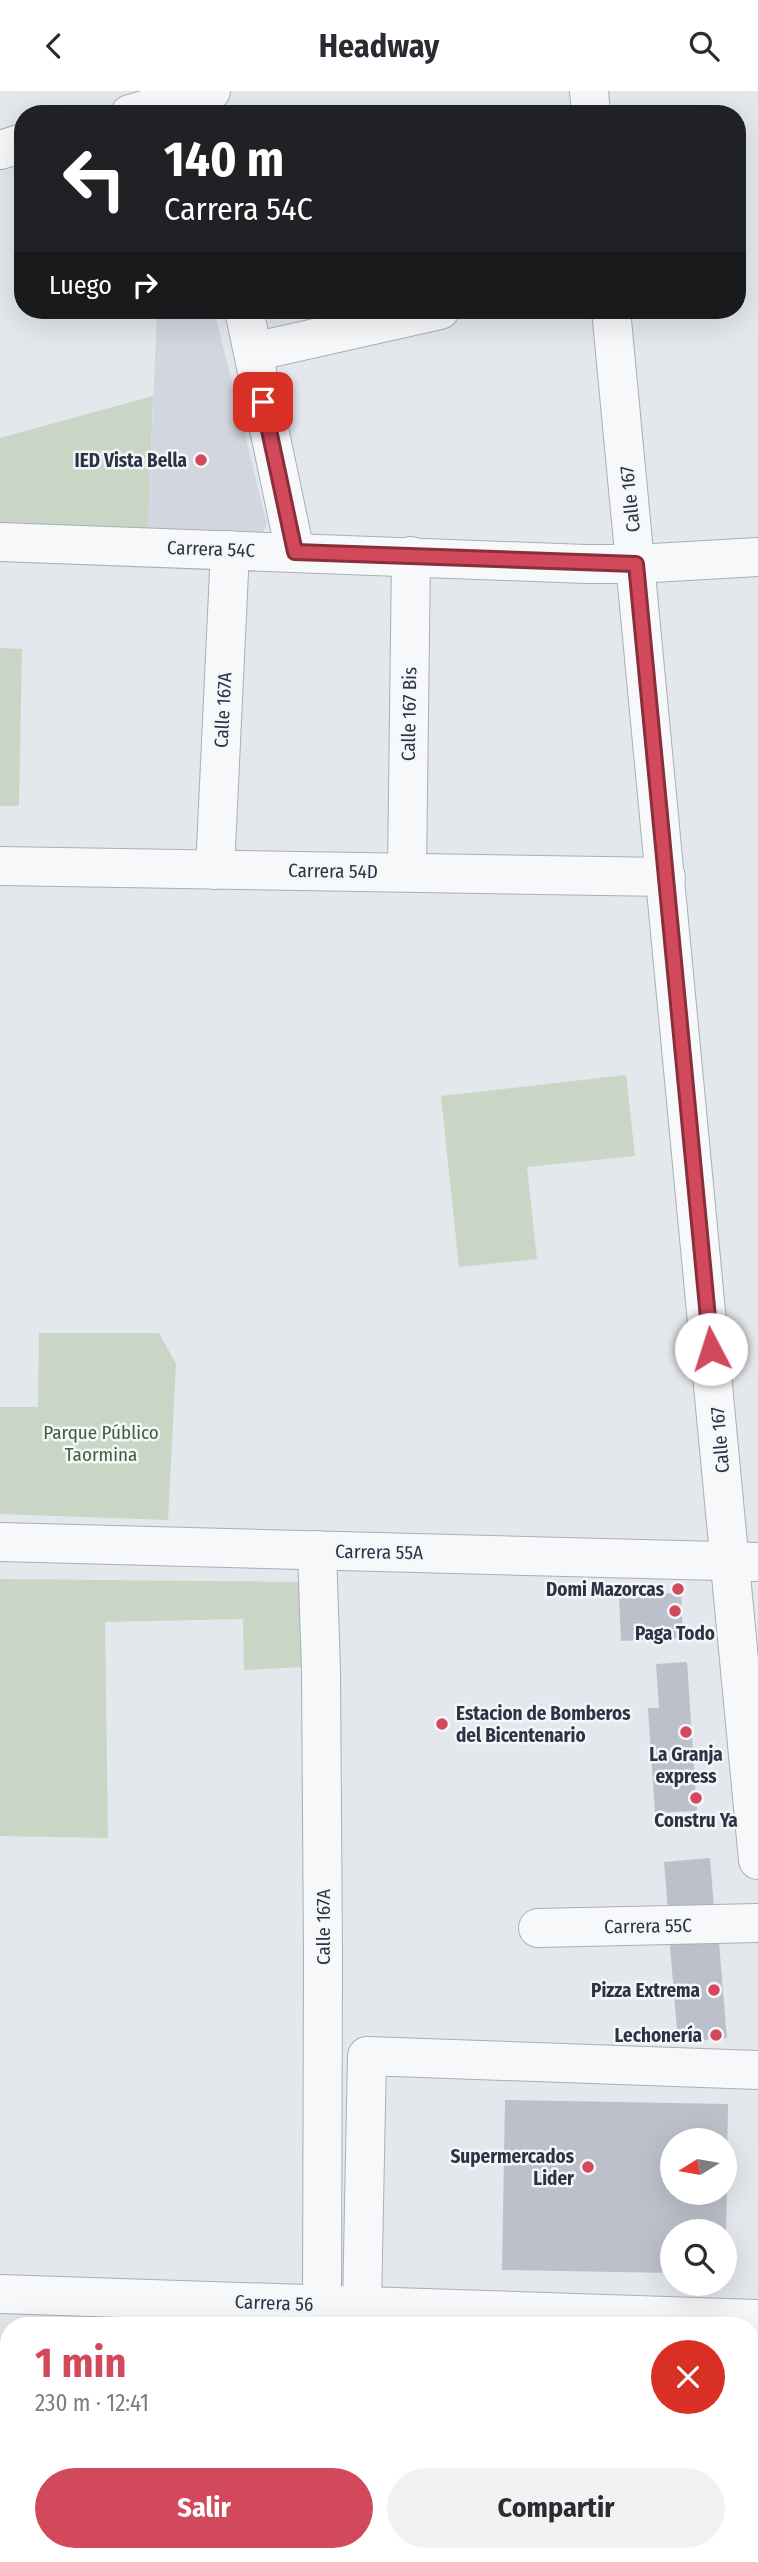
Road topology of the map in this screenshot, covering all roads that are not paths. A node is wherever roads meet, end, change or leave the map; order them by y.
1 (206, 100) edge
2 (179, 105) edge
3 (246, 319) edge
4 (400, 319) edge
5 (612, 319) edge
6 (253, 352) junction
7 (0, 542) edge
8 (230, 550) junction
9 (295, 552) junction
10 (411, 556) junction
11 (758, 557) edge
12 (636, 564) junction
13 (0, 866) edge
14 (215, 870) junction
15 (407, 873) junction
16 (666, 877) junction
17 (0, 1542) edge
18 (317, 1550) junction
19 (745, 1561) edge
20 (758, 1860) edge
21 (758, 1923) edge
22 (538, 1928) dead end
23 (758, 2070) edge
24 (0, 2294) edge
25 (322, 2304) junction
26 (362, 2306) junction
27 (697, 2317) edge

1 - 2 street
3 - 6 street
4 - 6 street
5 - 12 street, Calle 167
6 - 9 street
7 - 8 street, Carrera 54C
8 - 9 street, Carrera 54C
8 - 14 street, Calle 167A
9 - 10 street, Carrera 54C
10 - 12 street, Carrera 54C
10 - 15 street, Calle 167 Bis
11 - 12 street, Carrera 54C
12 - 16 street, Calle 167
13 - 14 street, Carrera 54D
14 - 15 street, Carrera 54D
15 - 16 street, Carrera 54D
16 - 19 street, Calle 167
17 - 18 street, Carrera 55A
18 - 19 street, Carrera 55A
18 - 25 street, Calle 167A
19 - 20 street, Calle 167
21 - 22 street, Carrera 55C
23 - 26 street
24 - 25 street, Carrera 56
25 - 26 street, Carrera 56
26 - 27 street, Carrera 56

